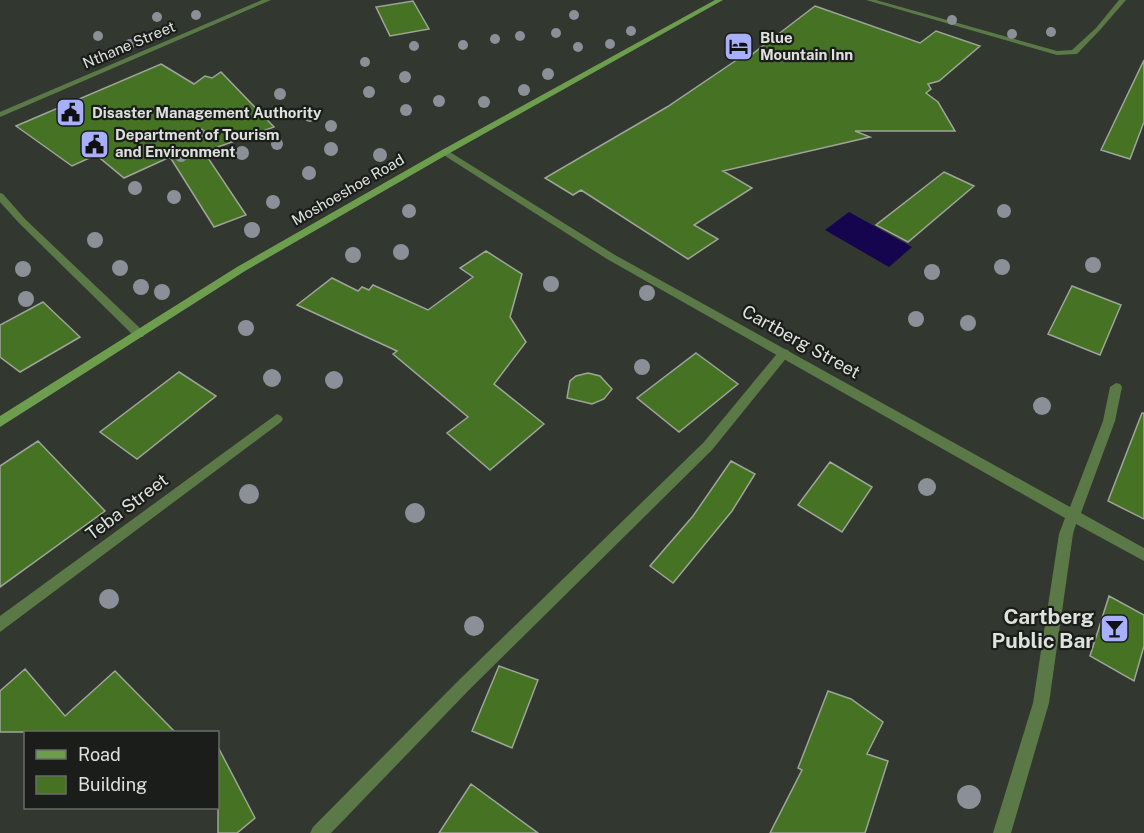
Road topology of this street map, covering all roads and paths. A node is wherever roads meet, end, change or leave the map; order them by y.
1 (268, 0) edge
2 (720, 0) edge
3 (869, 0) edge
4 (1123, 0) edge
5 (0, 115) edge
6 (445, 152) junction
7 (0, 196) edge
8 (139, 334) junction
9 (784, 353) junction
10 (1116, 387) dead end
11 (277, 419) dead end
12 (0, 422) edge
13 (1073, 515) junction
14 (1144, 555) edge
15 (0, 625) edge
16 (319, 833) edge
17 (1002, 833) edge

1 - 5 street, Nthane Street
2 - 6 street, Moshoeshoe Road
3 - 4 street
6 - 8 street, Moshoeshoe Road
6 - 9 street, Cartberg Street
7 - 8 street
8 - 12 street, Moshoeshoe Road
9 - 13 street, Cartberg Street
9 - 16 street
10 - 13 street
11 - 15 street, Teba Street
13 - 14 street, Cartberg Street
13 - 17 street

